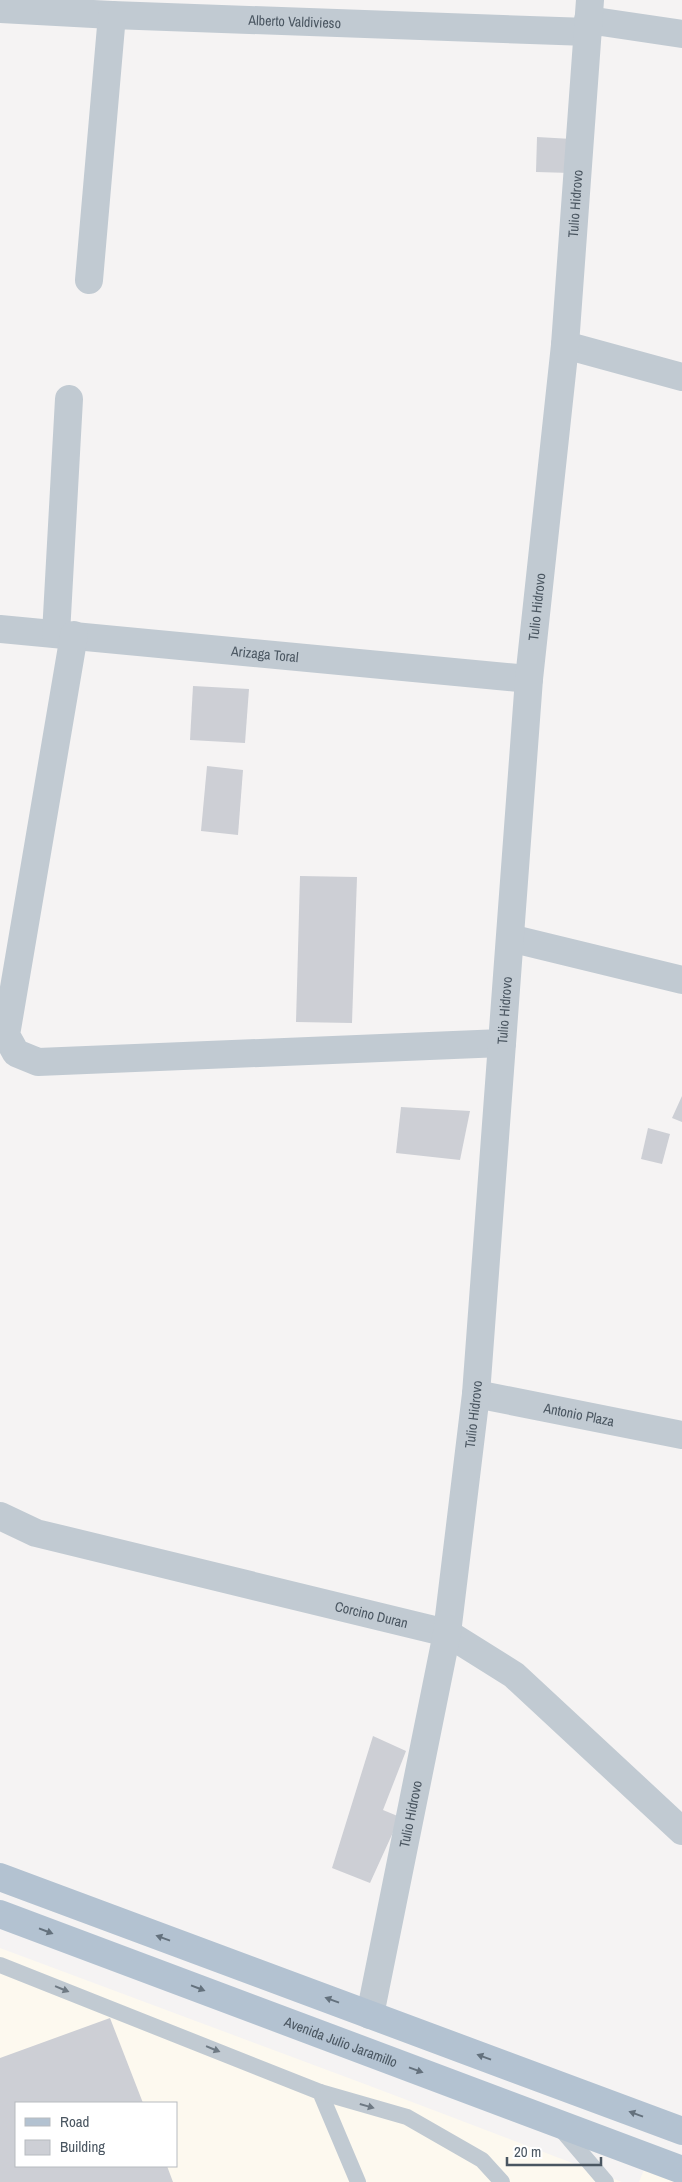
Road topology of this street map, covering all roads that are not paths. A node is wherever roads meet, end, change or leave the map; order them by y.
1 (0, 9) edge
2 (112, 15) junction
3 (589, 17) edge
4 (682, 34) edge
5 (89, 280) dead end
6 (565, 345) junction
7 (682, 377) edge
8 (69, 399) dead end
9 (0, 629) edge
10 (65, 635) junction
11 (529, 679) junction
12 (510, 938) junction
13 (682, 980) edge
14 (502, 1043) junction
15 (476, 1394) junction
16 (682, 1435) edge
17 (0, 1516) edge
18 (447, 1633) junction
19 (682, 1831) edge
20 (0, 1877) edge
21 (0, 1914) edge
22 (0, 1965) edge
23 (370, 2015) junction
24 (320, 2092) junction
25 (554, 2121) junction
26 (682, 2131) edge
27 (682, 2170) edge
28 (358, 2182) edge
29 (502, 2182) edge
30 (606, 2182) edge

1 - 2 street, Alberto Valdivieso
2 - 3 street, Alberto Valdivieso
2 - 5 street
3 - 4 street, Alberto Valdivieso
3 - 6 street, Tulio Hidrovo
6 - 7 street
6 - 11 street, Tulio Hidrovo
8 - 10 street
9 - 10 street, Arizaga Toral
10 - 11 street, Arizaga Toral
10 - 14 street
11 - 12 street, Tulio Hidrovo
12 - 13 street
12 - 14 street, Tulio Hidrovo
14 - 15 street, Tulio Hidrovo
15 - 16 street, Antonio Plaza
15 - 18 street, Tulio Hidrovo
17 - 18 street, Corcino Duran
18 - 19 street, Corcino Duran
18 - 23 street, Tulio Hidrovo
23 -> 20 main road
21 -> 25 main road, Avenida Julio Jaramillo
22 -> 24 lane
26 -> 23 main road
24 - 28 lane
24 -> 29 lane
25 - 27 main road, Avenida Julio Jaramillo
25 - 30 lane

